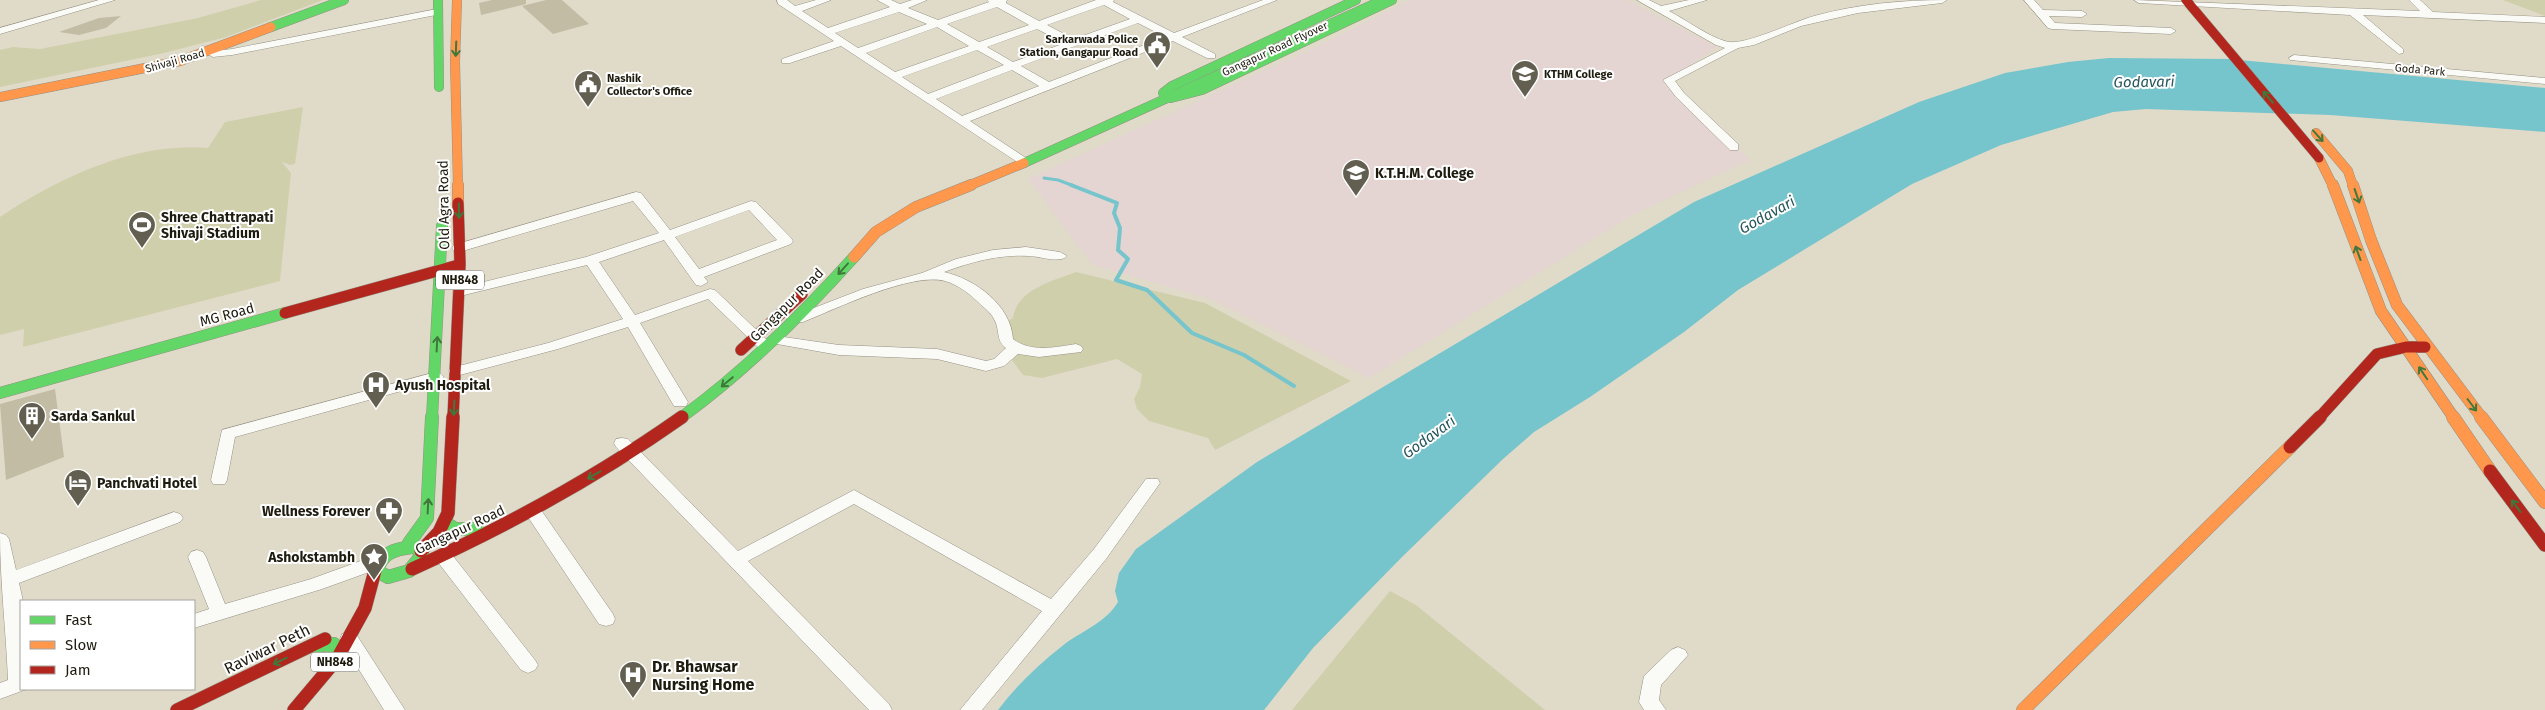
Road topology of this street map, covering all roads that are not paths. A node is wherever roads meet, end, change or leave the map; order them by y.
1 (110, 0) edge
2 (332, 0) edge
3 (344, 0) edge
4 (456, 0) edge
5 (782, 0) edge
6 (826, 0) edge
7 (882, 0) edge
8 (922, 0) edge
9 (1272, 0) edge
10 (1356, 0) edge
11 (1367, 0) edge
12 (1383, 0) edge
13 (1392, 0) edge
14 (1702, 0) edge
15 (1940, 0) edge
16 (2029, 0) edge
17 (2139, 0) edge
18 (2362, 0) edge
19 (2414, 0) edge
20 (999, 1) edge
21 (1104, 1) edge
22 (1640, 1) edge
23 (2194, 2) edge
24 (438, 6) edge
25 (901, 7) junction
26 (794, 10) junction
27 (1659, 10) junction
28 (2353, 12) junction
29 (2040, 13) junction
30 (2377, 13) junction
31 (2082, 14) dead end
32 (2430, 15) junction
33 (1138, 19) junction
34 (2545, 20) edge
35 (938, 24) junction
36 (1038, 25) junction
37 (0, 31) edge
38 (2171, 31) dead end
39 (827, 32) junction
40 (1173, 36) junction
41 (842, 42) junction
42 (1074, 43) junction
43 (978, 46) junction
44 (1734, 47) junction
45 (2233, 49) junction
46 (205, 50) junction
47 (2399, 51) dead end
48 (857, 52) junction
49 (1211, 56) dead end
50 (2294, 58) dead end
51 (786, 61) dead end
52 (1013, 66) junction
53 (894, 76) junction
54 (2545, 81) edge
55 (1190, 85) junction
56 (1048, 86) junction
57 (0, 96) edge
58 (1165, 97) junction
59 (440, 98) dead end
60 (928, 98) junction
61 (2289, 104) dead end
62 (962, 120) junction
63 (2304, 129) junction
64 (1734, 147) dead end
65 (1020, 160) junction
66 (442, 212) dead end
67 (859, 233) dead end
68 (667, 235) junction
69 (459, 248) junction
70 (1060, 256) dead end
71 (591, 260) junction
72 (460, 264) junction
73 (442, 271) junction
74 (696, 275) junction
75 (921, 277) junction
76 (812, 283) dead end
77 (460, 292) junction
78 (710, 293) junction
79 (797, 320) junction
80 (633, 323) junction
81 (766, 342) junction
82 (2406, 347) junction
83 (2428, 347) junction
84 (1014, 349) junction
85 (1076, 350) dead end
86 (733, 358) dead end
87 (456, 370) junction
88 (436, 377) junction
89 (0, 393) edge
90 (680, 402) dead end
91 (627, 445) junction
92 (220, 480) dead end
93 (1152, 483) dead end
94 (2545, 502) edge
95 (533, 511) junction
96 (174, 518) dead end
97 (444, 522) junction
98 (477, 530) junction
99 (0, 539) edge
100 (2545, 545) edge
101 (405, 547) junction
102 (422, 552) junction
103 (443, 556) junction
104 (197, 557) dead end
105 (736, 560) junction
106 (378, 564) junction
107 (412, 569) junction
108 (7, 592) edge
109 (365, 608) junction
110 (1053, 609) junction
111 (219, 612) junction
112 (606, 619) dead end
113 (195, 621) edge
114 (349, 638) junction
115 (312, 646) junction
116 (1678, 655) dead end
117 (338, 659) junction
118 (528, 665) dead end
119 (13, 686) edge
120 (878, 709) edge
121 (177, 710) edge
122 (294, 710) edge
123 (395, 710) edge
124 (970, 710) edge
125 (1656, 710) edge
126 (2023, 710) edge

1 - 37 street
2 - 46 main road, Shivaji Road
3 - 46 main road, Shivaji Road
4 -> 69 main road, Old Agra Road / NH848
5 - 26 street
6 - 26 street
7 - 25 street
8 - 25 street
9 - 40 street
10 - 58 main road
11 - 55 main road, Gangapur Road Flyover
12 - 55 main road, Gangapur Road Flyover
13 - 58 main road
14 - 27 street
15 - 44 street
16 - 29 street
17 - 23 street
18 - 30 street
19 - 32 street
20 - 35 street
20 - 36 street
21 - 33 street
21 - 36 street
22 - 27 street
23 - 28 street
23 - 45 main road
24 - 46 street
24 - 59 main road
25 - 35 street
25 - 39 street
26 - 39 street
27 - 44 street
28 - 30 street
28 - 47 street
29 - 31 street
29 - 38 street
30 - 32 street
32 - 34 street
33 - 40 street
33 - 42 street
35 - 43 street
35 - 48 street
36 - 42 street
36 - 43 street
39 - 41 street
40 - 49 street
40 - 56 street
41 - 48 street
41 - 51 street
42 - 52 street
43 - 52 street
43 - 53 street
44 - 64 street
45 - 61 main road
63 -> 45 main road
46 - 57 main road, Shivaji Road
48 - 53 street
50 - 54 street, Goda Park
52 - 56 street
52 - 60 street
53 - 60 street
55 - 58 main road, Gangapur Road Flyover
56 - 62 street
58 - 65 main road, Gangapur Road
60 - 62 street
62 - 65 street
82 -> 63 main road
63 -> 83 main road
65 - 67 main road, Gangapur Road
65 -> 79 main road, Gangapur Road
66 - 73 main road, Old Agra Road / NH848
68 - 69 street
68 - 71 street
68 - 74 street
68 - 74 street
69 - 72 main road, Old Agra Road / NH848
70 - 75 street
71 - 77 street
71 - 80 street
72 - 73 main road, MG Road
72 - 77 main road, Old Agra Road / NH848
88 -> 73 main road, Old Agra Road / NH848
73 - 89 main road, MG Road
74 - 78 street
75 - 79 street
75 - 84 street
76 - 81 main road, Gangapur Road
77 - 87 main road, Old Agra Road / NH848
78 - 80 street
78 - 81 street
79 - 81 main road, Gangapur Road
80 - 87 street
80 - 90 street
81 - 84 street
81 - 86 main road, Gangapur Road
81 -> 91 main road, Gangapur Road
82 - 83 main road
100 -> 82 main road
82 - 126 main road
83 -> 94 main road
84 - 85 street
87 -> 97 main road, Old Agra Road / NH848
88 - 92 street
101 -> 88 main road, Old Agra Road / NH848
91 -> 95 main road, Gangapur Road
91 - 98 main road, Gangapur Road
91 - 105 street
93 - 110 street
95 - 103 main road, Gangapur Road
95 - 112 street
96 - 108 street
97 - 98 main road
97 - 102 main road, Old Agra Road / NH848
98 - 102 main road, Gangapur Road
99 - 108 street
101 - 102 main road
101 - 106 main road, NH848
102 - 107 main road, NH848
103 - 107 main road, Gangapur Road
103 - 118 street
104 - 111 street
105 - 110 street
105 - 120 street
106 - 107 main road
106 - 109 main road, NH848
106 - 111 street
107 - 109 main road, NH848
108 - 119 street
109 - 114 main road, NH848
109 - 115 main road, Raviwar Peth
110 - 124 street
111 - 113 street
114 - 117 main road, NH848
114 - 123 street
115 - 117 main road
115 -> 121 main road, Raviwar Peth
116 - 125 street
117 - 122 main road, NH848

